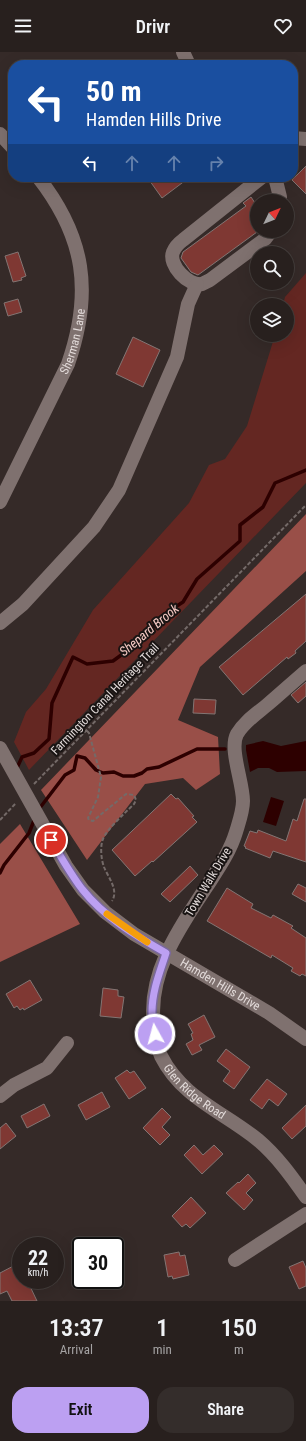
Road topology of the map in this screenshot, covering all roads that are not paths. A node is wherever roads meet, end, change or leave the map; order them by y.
1 (0, 134) edge
2 (8, 143) edge
3 (42, 182) edge
4 (256, 182) edge
5 (276, 182) edge
6 (279, 194) edge
7 (266, 238) edge
8 (197, 284) junction
9 (0, 502) edge
10 (0, 623) edge
11 (306, 671) edge
12 (0, 748) edge
13 (166, 953) junction
14 (306, 1040) edge
15 (67, 1042) dead end
16 (0, 1096) edge
17 (306, 1197) edge
18 (306, 1214) edge
19 (235, 1260) dead end

1 - 2 street
3 - 9 street, Sherman Lane
4 - 8 street
5 - 6 street
7 - 8 street
8 - 10 street
11 - 13 street, Town Walk Drive
12 - 13 street, Hamden Hills Drive
13 - 14 street, Hamden Hills Drive
13 - 17 street, Glen Ridge Road
15 - 16 street
18 - 19 street

